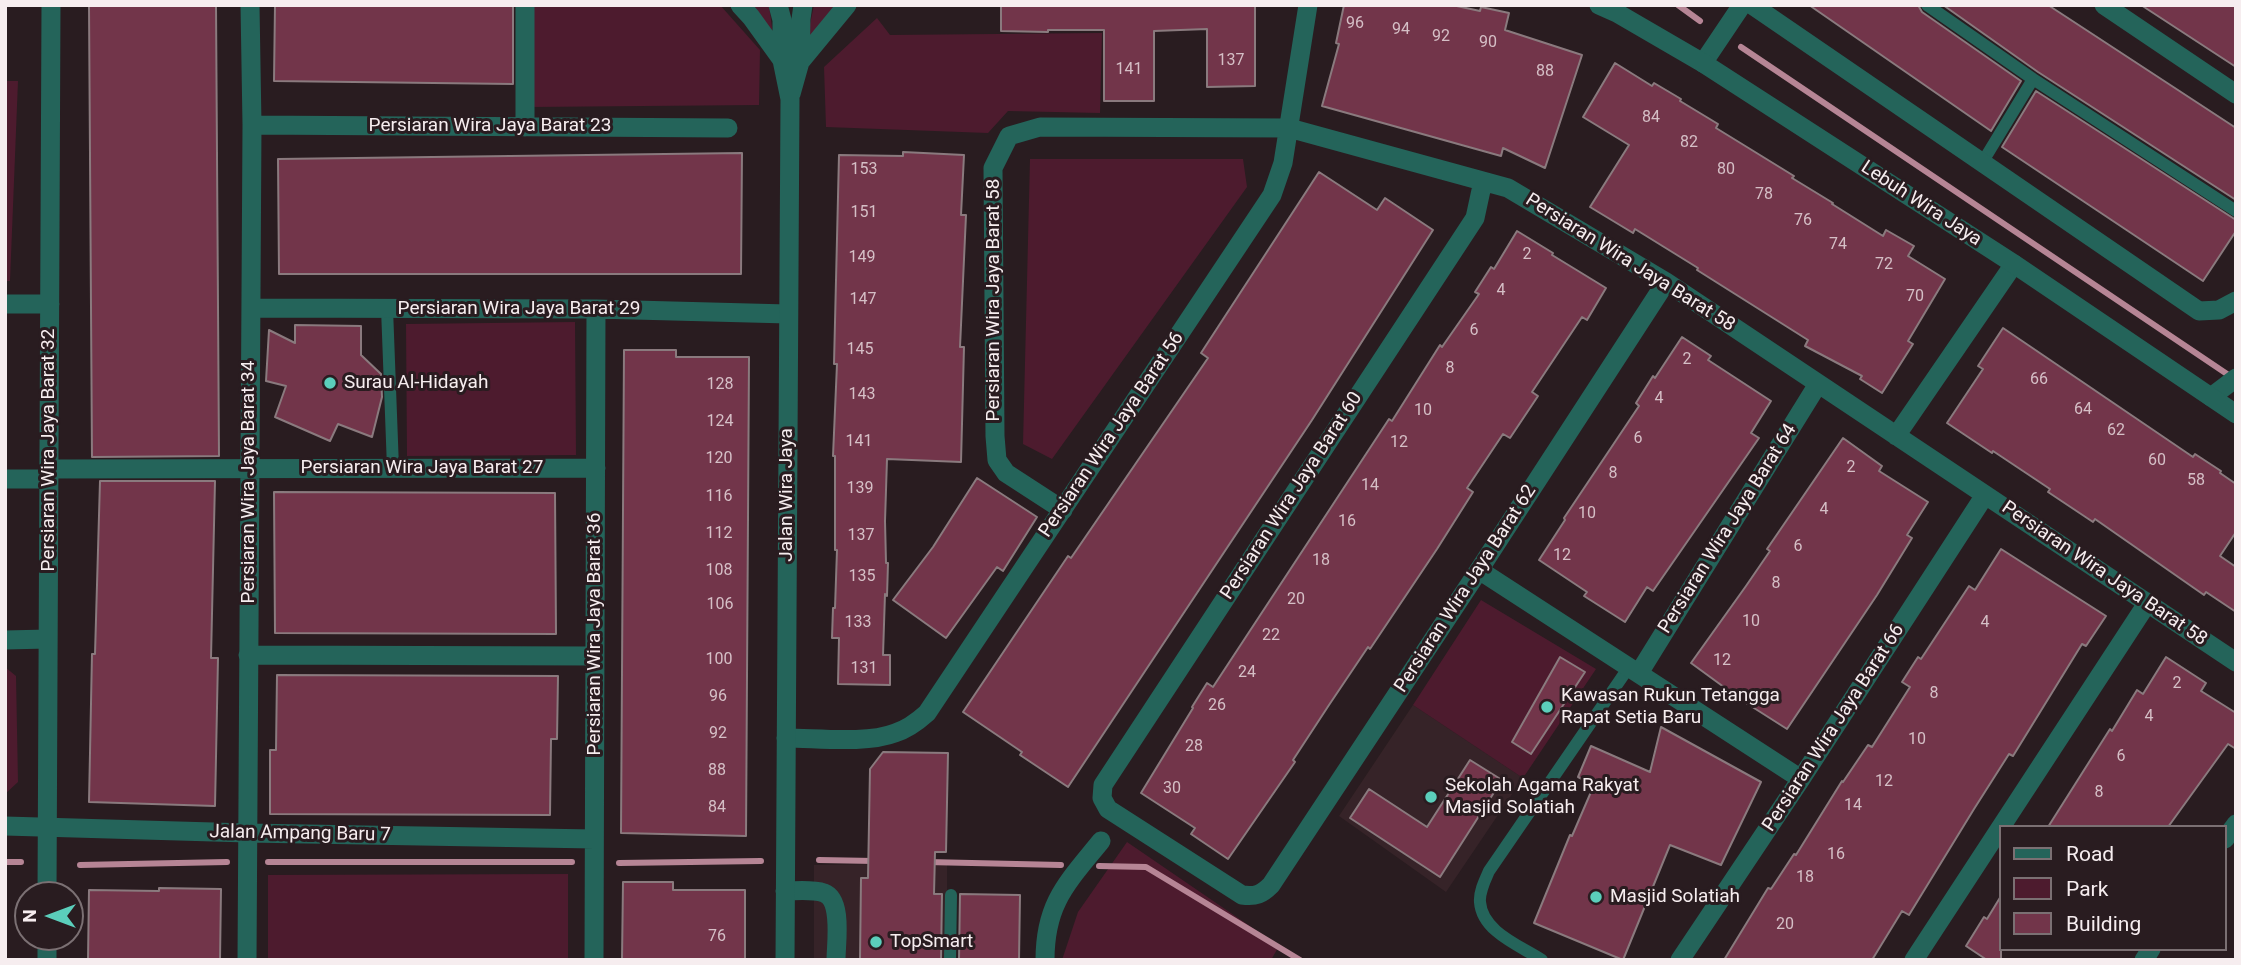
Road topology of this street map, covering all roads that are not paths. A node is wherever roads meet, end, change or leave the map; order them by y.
1 (51, 5) edge
2 (250, 5) edge
3 (525, 5) edge
4 (740, 5) edge
5 (778, 5) edge
6 (803, 5) edge
7 (846, 5) edge
8 (1308, 5) edge
9 (1599, 5) edge
10 (1742, 5) edge
11 (1752, 5) edge
12 (1927, 5) edge
13 (2104, 5) edge
14 (791, 61) junction
15 (1703, 63) junction
16 (2034, 79) junction
17 (2236, 93) edge
18 (252, 125) junction
19 (525, 127) junction
20 (728, 128) dead end
21 (1289, 128) junction
22 (1982, 163) junction
23 (1483, 181) junction
24 (2236, 211) edge
25 (2014, 264) junction
26 (1666, 282) junction
27 (2236, 301) edge
28 (5, 304) edge
29 (50, 304) junction
30 (251, 308) junction
31 (387, 308) junction
32 (596, 309) junction
33 (788, 314) junction
34 (2236, 378) edge
35 (1818, 384) junction
36 (2211, 397) junction
37 (2236, 414) edge
38 (1896, 436) junction
39 (249, 468) junction
40 (393, 468) junction
41 (596, 468) junction
42 (49, 474) junction
43 (5, 479) edge
44 (1985, 495) junction
45 (1063, 510) junction
46 (1479, 570) junction
47 (2148, 602) junction
48 (48, 639) junction
49 (5, 640) edge
50 (248, 655) junction
51 (595, 656) junction
52 (2236, 662) edge
53 (1634, 670) junction
54 (786, 738) junction
55 (1801, 779) junction
56 (2002, 825) edge
57 (5, 826) edge
58 (47, 827) junction
59 (2000, 828) edge
60 (248, 833) junction
61 (594, 839) junction
62 (1101, 841) dead end
63 (47, 881) edge
64 (785, 891) junction
65 (1262, 894) joint
66 (951, 895) dead end
67 (247, 960) edge
68 (594, 960) edge
69 (785, 960) edge
70 (836, 960) edge
71 (950, 960) edge
72 (1045, 960) edge
73 (1542, 960) edge
74 (1680, 960) edge
75 (1914, 960) edge

1 - 29 street, Persiaran Wira Jaya Barat 32
2 - 18 street, Persiaran Wira Jaya Barat 34
3 - 19 street
4 - 14 street
5 - 14 street, Jalan Wira Jaya
6 - 14 street, Jalan Wira Jaya
7 - 14 street
8 - 21 street, Persiaran Wira Jaya Barat 56
9 - 15 street, Lebuh Wira Jaya
10 - 15 street
11 - 22 street
12 - 16 lane
13 - 17 street
14 - 33 street, Jalan Wira Jaya
15 - 25 street, Lebuh Wira Jaya
16 - 22 lane
16 - 24 lane
18 - 19 street, Persiaran Wira Jaya Barat 23
18 - 30 street, Persiaran Wira Jaya Barat 34
19 - 20 street, Persiaran Wira Jaya Barat 23
21 - 23 street, Persiaran Wira Jaya Barat 58
21 - 45 street, Persiaran Wira Jaya Barat 56
21 - 45 street, Persiaran Wira Jaya Barat 58
22 - 27 street
23 - 26 street, Persiaran Wira Jaya Barat 58
23 - 65 street, Persiaran Wira Jaya Barat 60
25 - 36 street, Lebuh Wira Jaya
25 - 38 street
26 - 35 street, Persiaran Wira Jaya Barat 58
26 - 46 street, Persiaran Wira Jaya Barat 62
28 - 29 street
29 - 42 street, Persiaran Wira Jaya Barat 32
30 - 31 street, Persiaran Wira Jaya Barat 29
30 - 39 street, Persiaran Wira Jaya Barat 34
31 - 32 street, Persiaran Wira Jaya Barat 29
31 - 40 lane
32 - 33 street, Persiaran Wira Jaya Barat 29
32 - 41 street, Persiaran Wira Jaya Barat 36
33 - 54 street, Jalan Wira Jaya
34 - 36 street
35 - 38 street, Persiaran Wira Jaya Barat 58
35 - 53 street, Persiaran Wira Jaya Barat 64
36 - 37 street, Lebuh Wira Jaya
38 - 44 street, Persiaran Wira Jaya Barat 58
39 - 40 street, Persiaran Wira Jaya Barat 27
39 - 42 street, Persiaran Wira Jaya Barat 27
39 - 50 street, Persiaran Wira Jaya Barat 34
40 - 41 street, Persiaran Wira Jaya Barat 27
41 - 51 street, Persiaran Wira Jaya Barat 36
42 - 43 street, Persiaran Wira Jaya Barat 27
42 - 48 street, Persiaran Wira Jaya Barat 32
44 - 47 street, Persiaran Wira Jaya Barat 58
44 - 55 street, Persiaran Wira Jaya Barat 66
45 - 54 street, Persiaran Wira Jaya Barat 56
46 - 53 street
46 - 65 street, Persiaran Wira Jaya Barat 62
47 - 52 street, Persiaran Wira Jaya Barat 58
47 - 56 street
48 - 49 street
48 - 58 street, Persiaran Wira Jaya Barat 32
50 - 51 street
50 - 60 street, Persiaran Wira Jaya Barat 34
51 - 61 street, Persiaran Wira Jaya Barat 36
53 - 55 street
53 - 73 lane
54 - 64 street, Jalan Wira Jaya
55 - 74 street, Persiaran Wira Jaya Barat 66
57 - 58 street, Jalan Ampang Baru 7
58 - 60 street, Jalan Ampang Baru 7
58 - 63 street, Persiaran Wira Jaya Barat 32
59 - 75 street
60 - 61 street, Jalan Ampang Baru 7
60 - 67 street, Persiaran Wira Jaya Barat 34
61 - 68 street, Persiaran Wira Jaya Barat 36
62 - 72 street
64 - 69 street, Jalan Wira Jaya
64 - 70 street
66 - 71 lane

